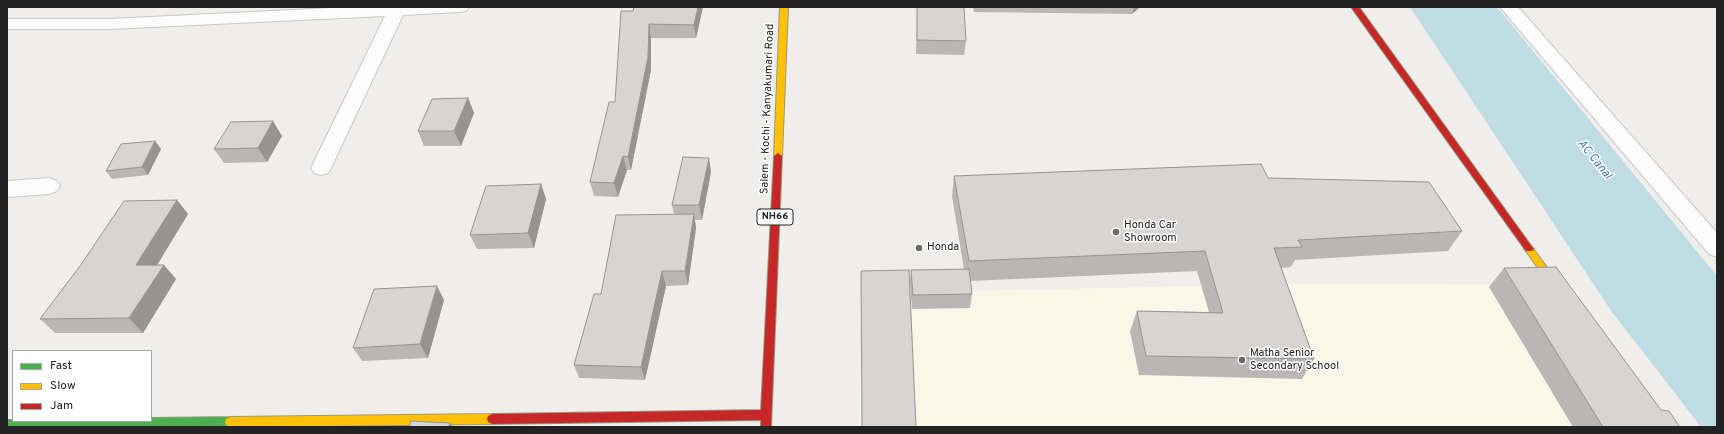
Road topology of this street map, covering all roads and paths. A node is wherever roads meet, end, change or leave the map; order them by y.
1 (460, 7) edge
2 (784, 7) edge
3 (1355, 7) edge
4 (1509, 7) edge
5 (344, 9) edge
6 (397, 10) junction
7 (7, 24) edge
8 (321, 168) dead end
9 (49, 186) dead end
10 (7, 189) edge
11 (1717, 248) edge
12 (1563, 296) edge
13 (766, 415) junction
14 (7, 425) edge
15 (766, 427) edge

1 - 6 street
2 - 13 main road, Salem - Kochi - Kanyakumari Road / NH66
3 - 12 main road
4 - 11 street
5 - 6 street
5 - 7 street
6 - 8 street
9 - 10 street
13 - 14 main road
13 - 15 main road, Salem - Kochi - Kanyakumari Road / NH66

